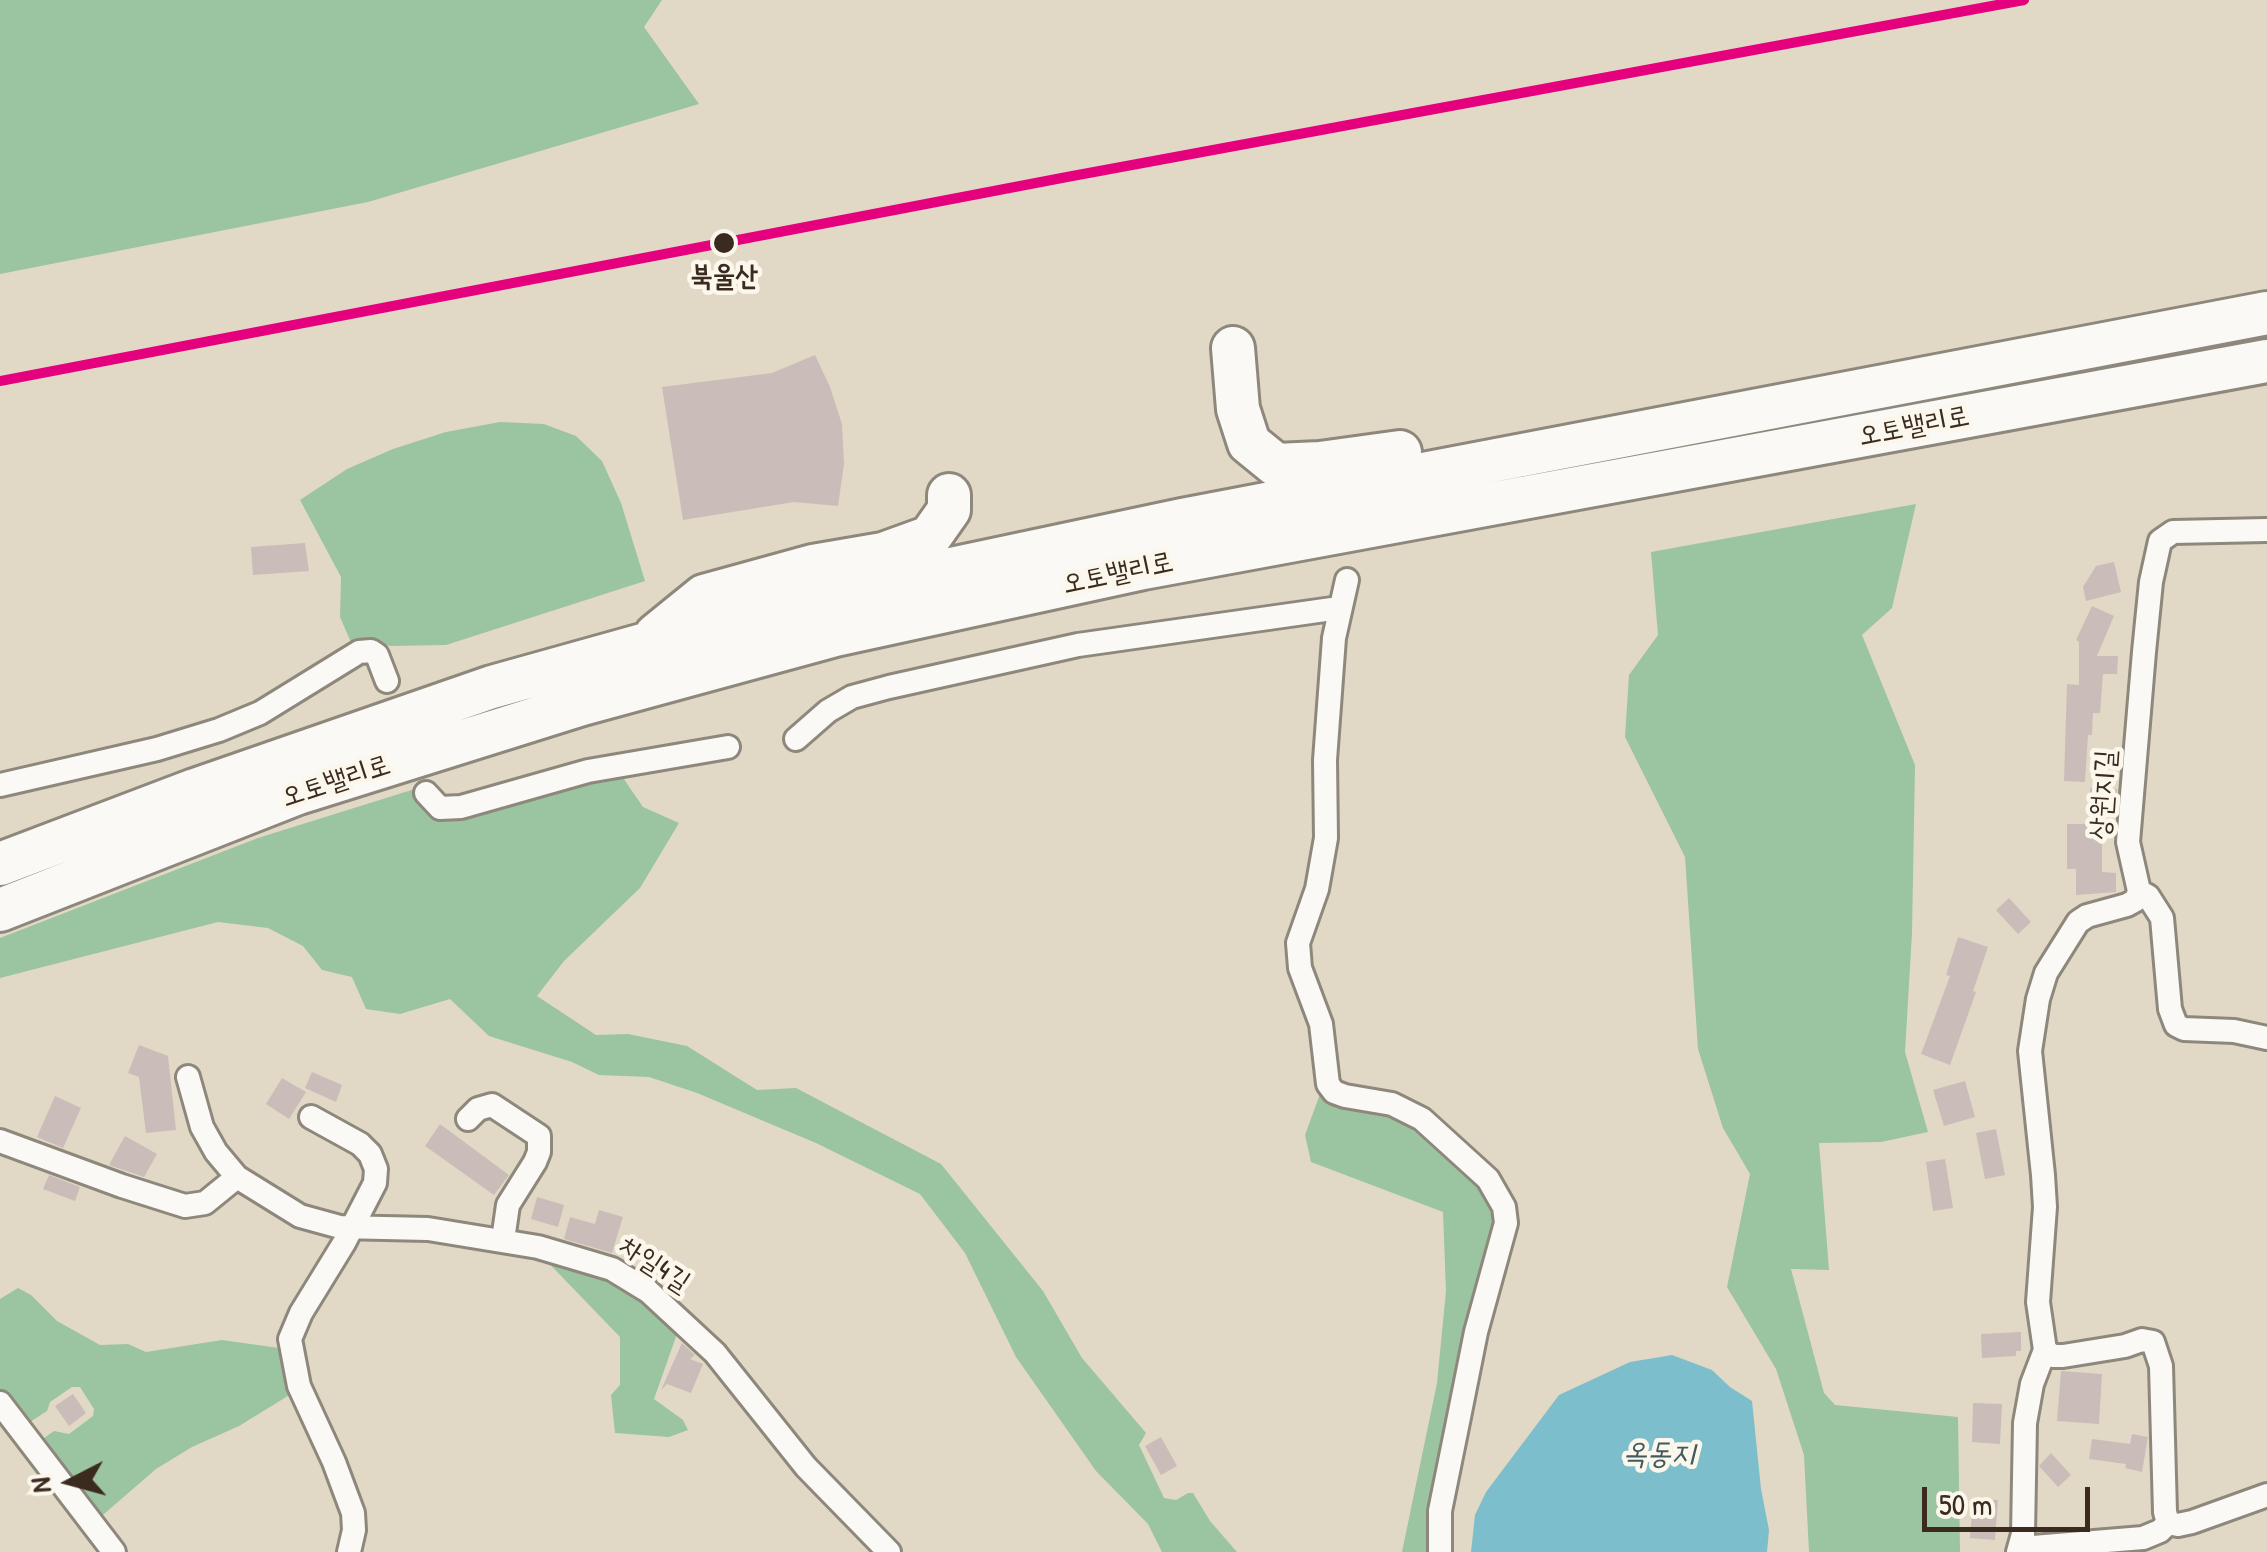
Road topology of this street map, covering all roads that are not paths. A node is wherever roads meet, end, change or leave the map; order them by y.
1 (2267, 313) edge
2 (1232, 348) dead end
3 (2267, 361) edge
4 (1719, 420) junction
5 (949, 495) dead end
6 (2267, 530) edge
7 (1347, 580) dead end
8 (1339, 608) junction
9 (640, 646) junction
10 (387, 681) dead end
11 (796, 739) dead end
12 (728, 748) dead end
13 (0, 786) edge
14 (426, 793) dead end
15 (0, 864) edge
16 (2140, 891) junction
17 (0, 910) edge
18 (2267, 1038) edge
19 (188, 1077) dead end
20 (311, 1117) dead end
21 (468, 1120) dead end
22 (0, 1141) edge
23 (238, 1177) junction
24 (352, 1227) junction
25 (503, 1240) junction
26 (2045, 1350) junction
27 (0, 1402) edge
28 (2267, 1495) edge
29 (2168, 1522) junction
30 (2019, 1550) edge
31 (114, 1552) edge
32 (349, 1552) edge
33 (888, 1552) edge
34 (1440, 1552) edge

1 - 4 highway, 오토밸리로
2 - 4 highway
3 - 17 highway, 오토밸리로
4 - 9 highway, 오토밸리로
5 - 9 highway
6 - 16 street, 상원지길
7 - 8 street
8 - 11 street
8 - 34 street
9 - 15 highway, 오토밸리로
10 - 13 street
12 - 14 street
16 - 18 street, 상원지길
16 - 26 street
19 - 23 street, 차일4길
20 - 24 street
21 - 25 street
22 - 23 street
23 - 24 street, 차일4길
24 - 25 street, 차일4길
24 - 32 street
25 - 33 street, 차일4길
26 - 29 street
26 - 30 street
27 - 31 street
28 - 29 street
29 - 30 street

